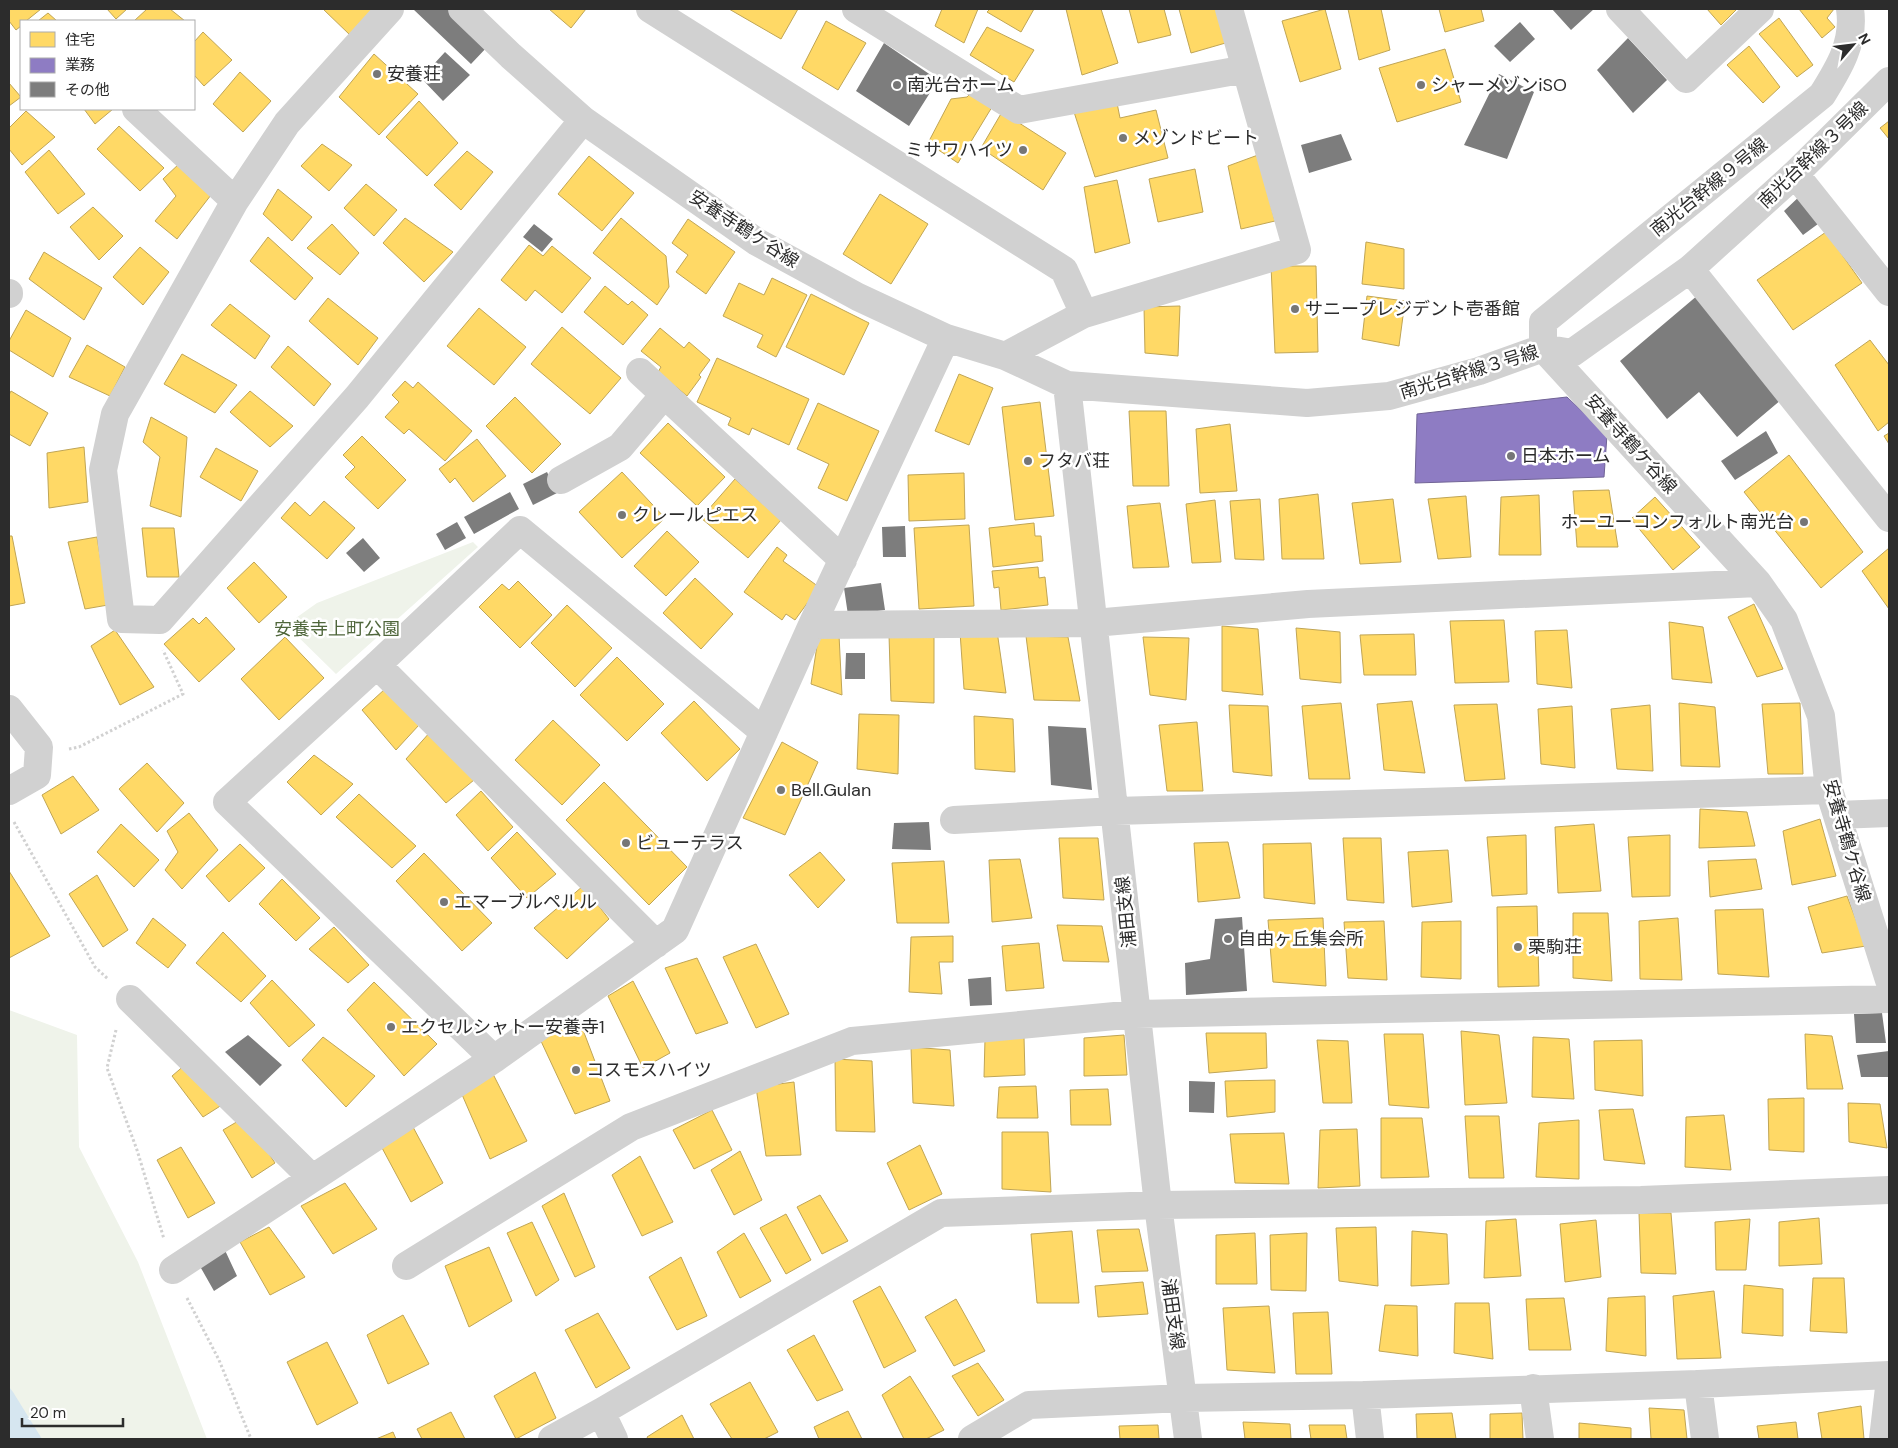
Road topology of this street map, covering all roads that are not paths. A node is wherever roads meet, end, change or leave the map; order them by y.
1 (390, 9) edge
2 (462, 9) edge
3 (650, 9) edge
4 (856, 9) edge
5 (1229, 9) edge
6 (1620, 9) edge
7 (1760, 9) edge
8 (1850, 9) edge
9 (1246, 69) junction
10 (1889, 80) edge
11 (137, 110) edge
12 (583, 120) junction
13 (1795, 174) junction
14 (235, 201) junction
15 (1690, 268) junction
16 (1889, 292) edge
17 (1084, 314) junction
18 (946, 338) junction
19 (1543, 348) junction
20 (1005, 356) junction
21 (640, 372) dead end
22 (1067, 385) junction
23 (664, 395) junction
24 (561, 480) dead end
25 (1889, 518) edge
26 (843, 560) junction
27 (1758, 584) junction
28 (1094, 623) junction
29 (812, 625) junction
30 (378, 665) junction
31 (9, 709) edge
32 (764, 732) junction
33 (9, 791) edge
34 (1833, 802) junction
35 (1115, 812) junction
36 (1889, 813) edge
37 (954, 820) dead end
38 (656, 944) junction
39 (1889, 980) edge
40 (130, 999) road end
41 (1889, 999) edge
42 (1136, 1014) junction
43 (494, 1059) junction
44 (312, 1178) junction
45 (1889, 1190) edge
46 (1158, 1205) junction
47 (406, 1266) dead end
48 (173, 1270) road end
49 (1889, 1375) edge
50 (1698, 1384) junction
51 (1533, 1388) junction
52 (1889, 1388) edge
53 (1365, 1395) junction
54 (1184, 1398) junction
55 (601, 1412) junction
56 (552, 1439) edge
57 (614, 1439) edge
58 (972, 1439) edge
59 (1188, 1439) edge
60 (1370, 1439) edge
61 (1540, 1439) edge
62 (1705, 1439) edge
63 (1882, 1439) edge

1 - 14 street
2 - 12 street, 安養寺鶴ケ谷線
3 - 17 street
4 - 9 street
5 - 9 street
6 - 7 street
8 - 19 street, 南光台幹線９号線
9 - 17 street
10 - 13 street, 南光台幹線３号線
11 - 14 street
12 - 14 street
12 - 18 street, 安養寺鶴ケ谷線
13 - 15 street, 南光台幹線３号線
13 - 16 street
15 - 19 street, 南光台幹線３号線
15 - 25 street
17 - 20 street
18 - 20 street, 安養寺鶴ケ谷線
18 - 26 street
19 - 22 street, 南光台幹線３号線
19 - 27 street, 安養寺鶴ケ谷線
20 - 22 street, 安養寺鶴ケ谷線
21 - 23 street
22 - 28 street, 浦田支線
23 - 24 street
23 - 26 street
26 - 29 street
27 - 28 street
27 - 34 street, 安養寺鶴ケ谷線
28 - 29 street
28 - 35 street, 浦田支線
29 - 32 street
30 - 32 street
30 - 38 street
30 - 43 street
31 - 33 street
32 - 38 street
34 - 35 street
34 - 36 street
34 - 39 street, 安養寺鶴ケ谷線
35 - 37 street
35 - 42 street, 浦田支線
38 - 43 street
40 - 44 street
41 - 42 street
42 - 46 street, 浦田支線
42 - 47 street
43 - 44 street
44 - 48 street
45 - 46 street
46 - 54 street, 浦田支線
46 - 55 street
49 - 50 street
50 - 51 street
50 - 62 street
51 - 53 street
51 - 61 street
52 - 63 street
53 - 54 street
53 - 60 street
54 - 58 street
54 - 59 street, 浦田支線
55 - 56 street
55 - 57 street

